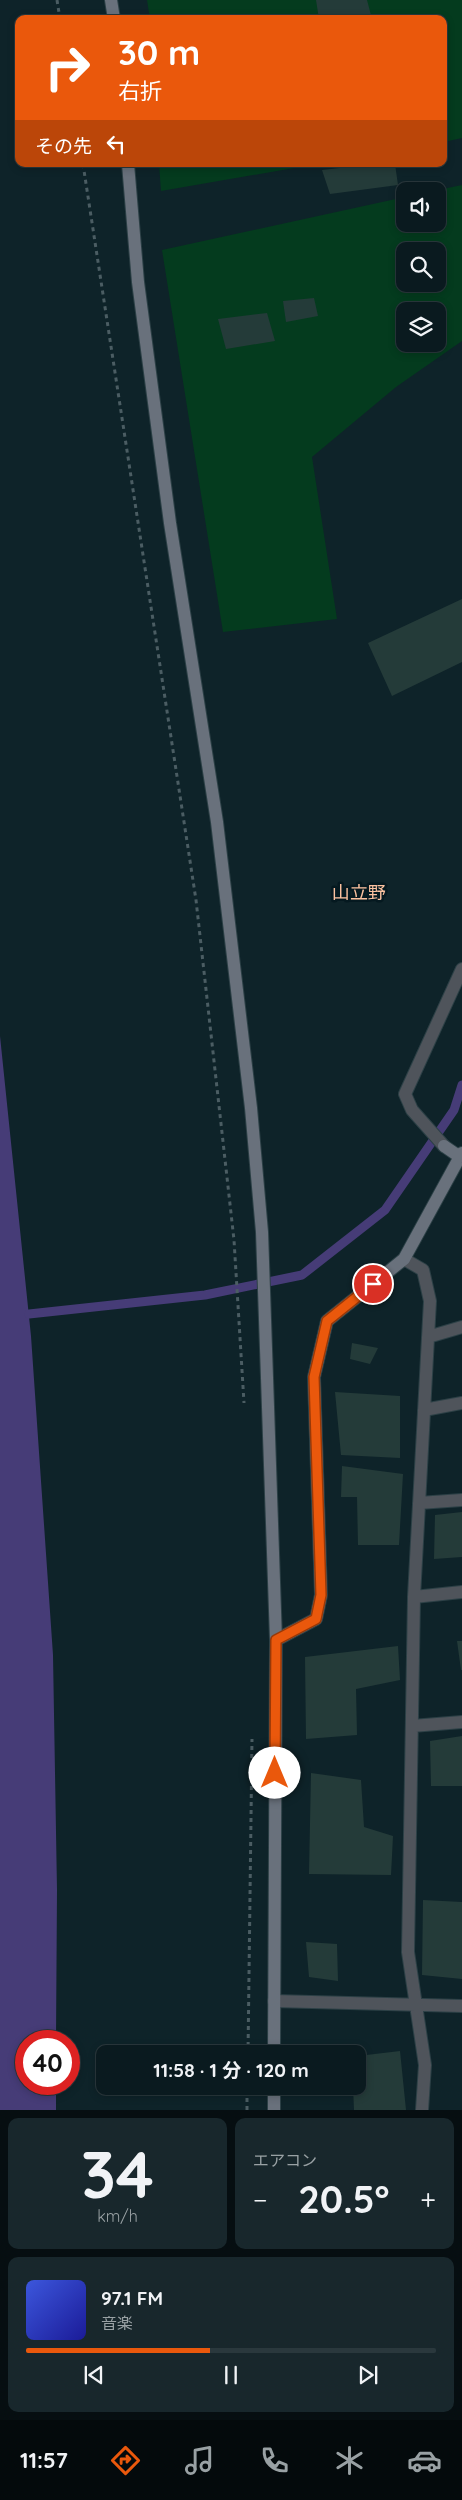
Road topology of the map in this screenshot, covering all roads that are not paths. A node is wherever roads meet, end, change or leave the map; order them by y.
1 (111, 0) edge
2 (113, 15) edge
3 (128, 167) edge
4 (462, 969) edge
5 (461, 1155) edge
6 (404, 1259) junction
7 (462, 1326) edge
8 (428, 1336) junction
9 (462, 1403) edge
10 (424, 1410) junction
11 (462, 1500) edge
12 (419, 1503) junction
13 (462, 1592) edge
14 (414, 1596) junction
15 (276, 1640) junction
16 (462, 1722) edge
17 (412, 1726) junction
18 (274, 2001) junction
19 (416, 2005) junction
20 (462, 2006) edge
21 (274, 2045) edge
22 (274, 2095) edge
23 (274, 2110) edge
24 (422, 2110) edge

1 - 2 street
3 - 15 street
4 - 5 street
5 - 6 street
6 - 8 street
6 - 15 street
7 - 8 street
8 - 10 street
9 - 10 street
10 - 12 street
11 - 12 street
12 - 14 street
13 - 14 street
14 - 17 street
15 - 18 street
16 - 17 street
17 - 19 street
18 - 19 street
18 - 21 street
19 - 20 street
19 - 24 street
22 - 23 street

